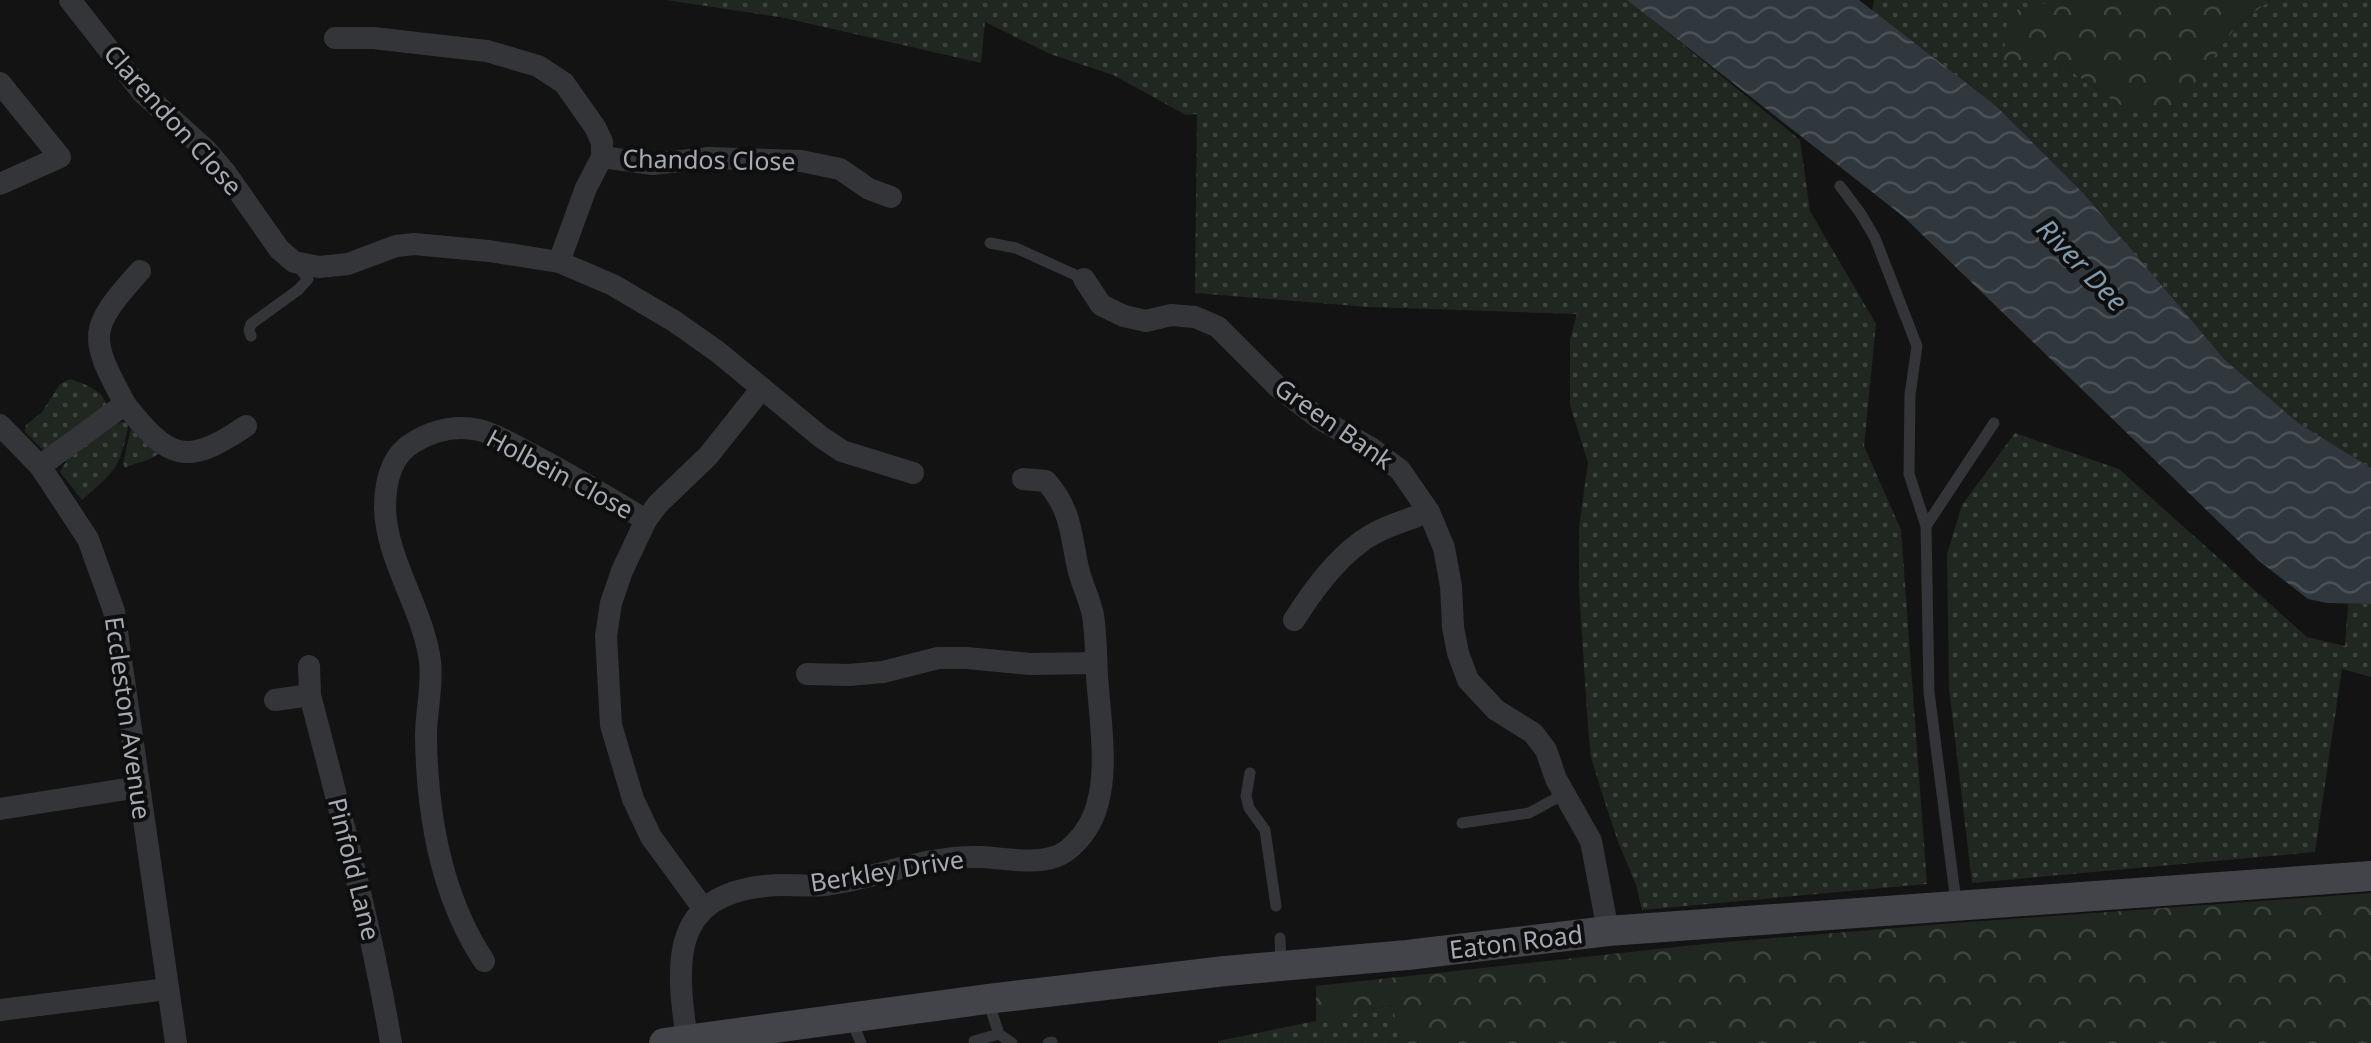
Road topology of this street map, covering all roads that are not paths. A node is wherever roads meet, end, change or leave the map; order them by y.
1 (70, 0) edge
2 (334, 38) dead end
3 (0, 82) edge
4 (602, 156) junction
5 (0, 184) edge
6 (1840, 186) dead end
7 (873, 199) dead end
8 (990, 242) dead end
9 (294, 262) junction
10 (560, 262) junction
11 (140, 271) dead end
12 (1084, 279) joint
13 (252, 336) dead end
14 (762, 388) junction
15 (125, 404) junction
16 (1994, 423) dead end
17 (0, 425) edge
18 (246, 426) dead end
19 (40, 466) junction
20 (912, 473) dead end
21 (1023, 479) dead end
22 (1428, 512) junction
23 (646, 520) junction
24 (1926, 526) junction
25 (1294, 620) dead end
26 (1096, 663) junction
27 (309, 666) dead end
28 (822, 668) dead end
29 (310, 696) junction
30 (275, 700) dead end
31 (1250, 773) dead end
32 (139, 787) junction
33 (1564, 794) junction
34 (0, 808) edge
35 (1462, 823) dead end
36 (2371, 876) edge
37 (1276, 906) dead end
38 (1956, 906) junction
39 (703, 908) junction
40 (1608, 931) junction
41 (472, 955) dead end
42 (167, 989) junction
43 (988, 999) junction
44 (0, 1010) edge
45 (856, 1031) edge
46 (999, 1034) junction
47 (675, 1041) edge
48 (974, 1041) edge
49 (176, 1043) edge
50 (391, 1043) edge
51 (1012, 1043) edge

1 - 9 street, Clarendon Close
2 - 4 street
3 - 5 street
4 - 7 street, Chandos Close
4 - 10 street
6 - 24 lane
8 - 12 lane
9 - 10 street
9 - 13 lane
10 - 14 street
11 - 15 street
12 - 22 street, Green Bank
14 - 20 street
14 - 23 street
15 - 18 street
15 - 19 street
16 - 24 lane
17 - 19 street, Eccleston Avenue
19 - 32 street, Eccleston Avenue
21 - 26 street, Berkley Drive
22 - 25 street
22 - 33 street, Green Bank
23 - 39 street
23 - 41 street, Holbein Close
24 - 38 lane
26 - 28 street
26 - 39 street, Berkley Drive
27 - 29 street, Pinfold Lane
29 - 30 street
29 - 50 street, Pinfold Lane
31 - 37 lane
32 - 34 street
32 - 42 street, Eccleston Avenue
33 - 35 lane
33 - 40 street, Green Bank
36 - 38 street, Eaton Road
38 - 40 street, Eaton Road
39 - 47 street
40 - 43 street, Eaton Road
42 - 44 street
42 - 49 street, Eccleston Avenue
43 - 45 street, Eaton Road
43 - 46 lane
45 - 47 street, Eaton Road
46 - 48 lane
46 - 51 lane

